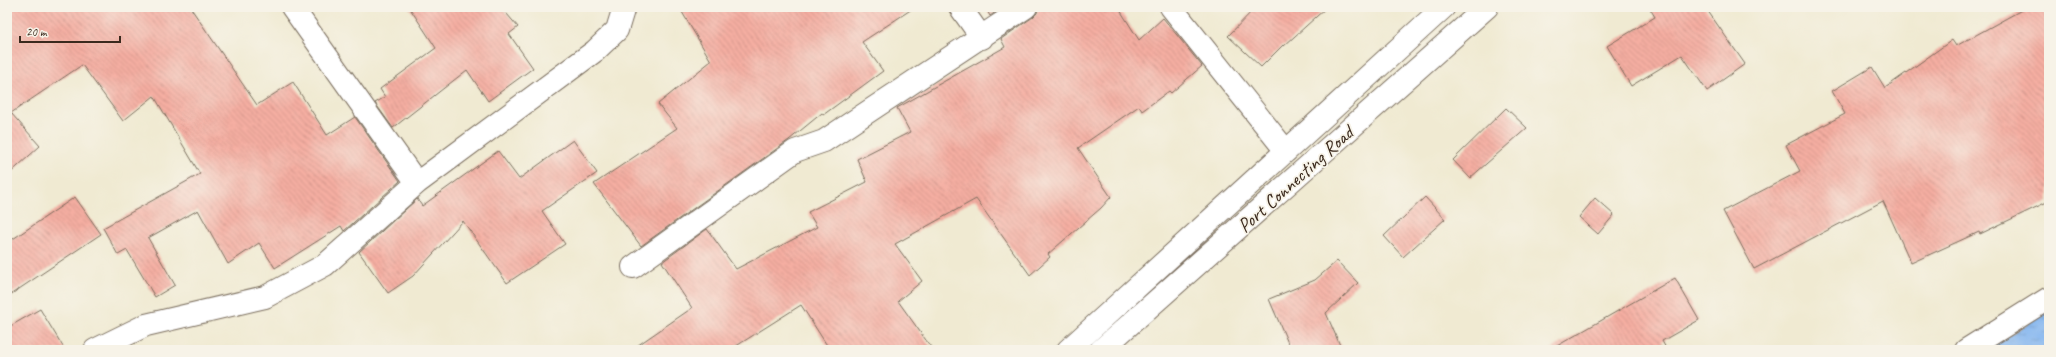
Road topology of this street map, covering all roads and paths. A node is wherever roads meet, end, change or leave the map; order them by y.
1 (292, 7) edge
2 (624, 7) edge
3 (960, 7) edge
4 (1026, 7) edge
5 (1171, 7) edge
6 (1444, 7) edge
7 (1487, 7) edge
8 (982, 38) junction
9 (1286, 151) junction
10 (417, 183) junction
11 (633, 267) dead end
12 (2049, 298) edge
13 (95, 350) edge
14 (1068, 350) edge
15 (1102, 350) edge
16 (1966, 350) edge

1 - 10 main road
2 - 10 main road
3 - 8 main road
4 - 8 main road
5 - 9 main road
6 - 9 main road, Port Connecting Road
7 - 15 main road, Port Connecting Road
8 - 11 main road
9 - 14 main road, Port Connecting Road
10 - 13 main road
12 - 16 main road

